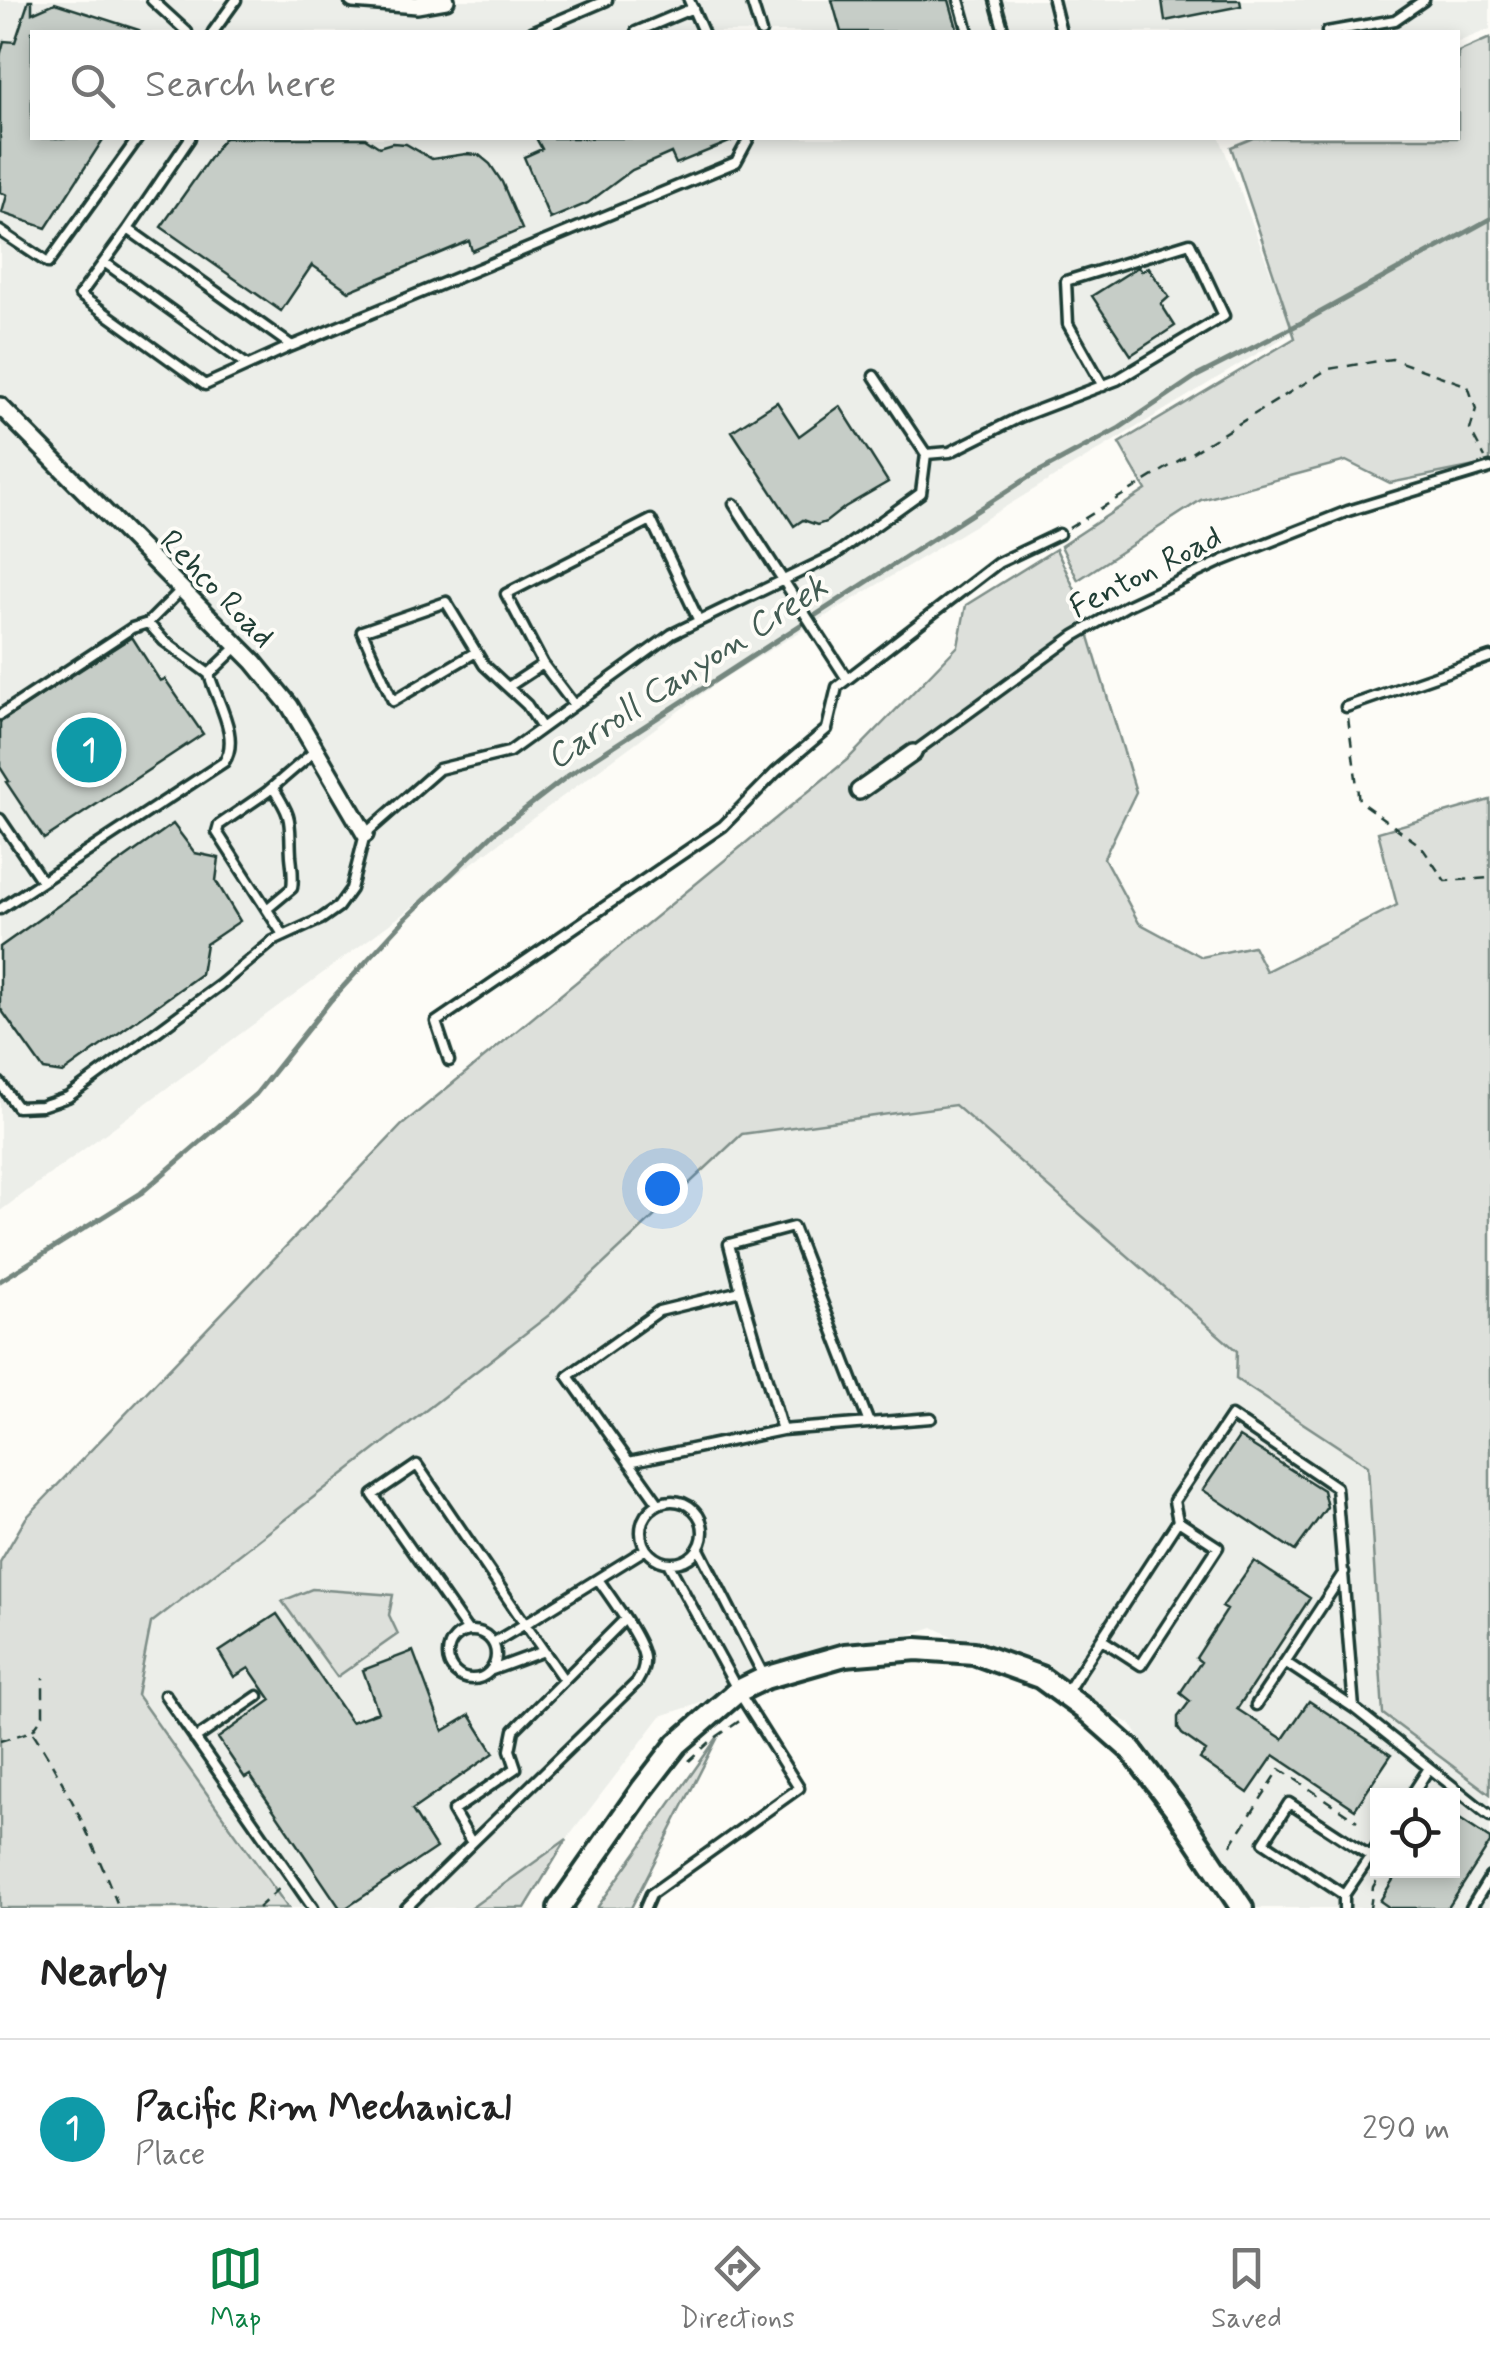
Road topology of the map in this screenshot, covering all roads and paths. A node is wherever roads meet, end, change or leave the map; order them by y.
1 (152, 0) edge
2 (219, 0) edge
3 (236, 0) edge
4 (353, 0) edge
5 (446, 0) edge
6 (607, 0) edge
7 (751, 0) edge
8 (959, 0) edge
9 (995, 0) edge
10 (1053, 0) edge
11 (1424, 0) edge
12 (417, 2) edge
13 (691, 4) edge
14 (229, 10) junction
15 (184, 30) edge
16 (214, 30) edge
17 (537, 30) edge
18 (640, 30) edge
19 (702, 30) edge
20 (760, 30) edge
21 (967, 30) edge
22 (1003, 30) edge
23 (1060, 30) edge
24 (1338, 30) edge
25 (137, 140) edge
26 (189, 140) edge
27 (748, 140) edge
28 (128, 229) junction
29 (0, 231) edge
30 (104, 262) junction
31 (292, 346) junction
32 (247, 365) junction
33 (874, 376) dead end
34 (1104, 386) junction
35 (0, 406) edge
36 (926, 454) junction
37 (1490, 468) edge
38 (734, 504) dead end
39 (1059, 534) joint
40 (783, 580) junction
41 (182, 589) junction
42 (699, 620) junction
43 (148, 623) junction
44 (238, 646) junction
45 (476, 652) junction
46 (1490, 657) edge
47 (543, 664) junction
48 (210, 674) junction
49 (848, 678) junction
50 (508, 687) junction
51 (574, 705) junction
52 (1346, 706) joint
53 (0, 715) edge
54 (542, 728) junction
55 (316, 750) junction
56 (913, 753) joint
57 (273, 788) junction
58 (859, 790) dead end
59 (0, 819) edge
60 (366, 834) junction
61 (1490, 878) edge
62 (42, 881) junction
63 (268, 908) junction
64 (0, 909) edge
65 (284, 936) junction
66 (448, 1060) dead end
67 (0, 1082) edge
68 (741, 1291) junction
69 (931, 1418) dead end
70 (869, 1423) junction
71 (782, 1430) junction
72 (629, 1462) junction
73 (659, 1504) junction
74 (1178, 1521) junction
75 (699, 1548) junction
76 (646, 1550) junction
77 (668, 1563) junction
78 (1344, 1572) junction
79 (598, 1579) junction
80 (624, 1620) junction
81 (525, 1624) junction
82 (468, 1631) junction
83 (1101, 1639) junction
84 (493, 1643) junction
85 (544, 1651) junction
86 (1284, 1662) junction
87 (490, 1671) junction
88 (43, 1678) dead end
89 (765, 1678) junction
90 (564, 1680) junction
91 (738, 1691) junction
92 (165, 1695) dead end
93 (1065, 1695) junction
94 (258, 1696) dead end
95 (1256, 1704) dead end
96 (1354, 1708) junction
97 (752, 1713) junction
98 (32, 1731) junction
99 (195, 1739) junction
100 (0, 1740) edge
101 (687, 1763) dead end
102 (516, 1768) junction
103 (1429, 1768) junction
104 (528, 1788) junction
105 (1416, 1788) edge
106 (1490, 1816) edge
107 (472, 1843) junction
108 (1370, 1856) joint
109 (1490, 1877) edge
110 (292, 1878) junction
111 (1378, 1878) edge
112 (1344, 1895) junction
113 (119, 1908) edge
114 (258, 1908) edge
115 (313, 1908) edge
116 (406, 1908) edge
117 (559, 1908) edge
118 (645, 1908) edge
119 (1242, 1908) edge
120 (1344, 1908) edge
121 (1370, 1908) edge
122 (1470, 1908) edge

1 - 15 lane
2 - 14 lane
3 - 14 lane
4 - 12 street
5 - 12 street
6 - 17 lane
7 - 20 lane
8 - 21 lane
9 - 22 lane
10 - 23 lane
11 - 24 lane
13 - 18 lane
13 - 19 lane
14 - 16 lane
25 - 29 lane
26 - 28 lane
27 - 31 lane
28 - 30 lane
28 - 31 lane
30 - 32 lane
30 - 32 lane
31 - 32 lane
33 - 36 lane
34 - 34 lane
34 - 36 lane
35 - 41 street, Rehco Road
36 - 40 lane
37 - 39 path
37 - 56 lane, Fenton Road
38 - 40 lane
39 - 49 lane
40 - 42 lane
40 - 49 lane
41 - 43 lane
41 - 44 street, Rehco Road
42 - 47 lane
42 - 51 lane
43 - 48 lane
43 - 53 lane
44 - 48 lane
44 - 55 street, Rehco Road
45 - 45 lane
45 - 50 lane
46 - 52 lane
47 - 50 lane
47 - 51 lane
48 - 62 lane
49 - 66 lane
50 - 54 lane
51 - 54 lane
52 - 61 path
54 - 60 lane
55 - 57 lane
55 - 60 street, Rehco Road
56 - 58 street, Fenton Road
57 - 63 lane
57 - 63 lane
59 - 62 lane
60 - 65 lane
62 - 64 lane
63 - 65 lane
65 - 67 lane
68 - 70 lane
68 - 71 lane
68 - 72 lane
69 - 70 lane
70 - 71 lane
71 - 72 lane
72 - 73 lane
73 - 75 lane
73 - 76 lane
74 - 78 lane
74 - 83 lane
74 - 83 lane
75 - 77 lane
75 - 89 lane
76 - 77 lane
76 - 79 lane
77 - 91 lane
78 - 86 lane
78 - 96 lane
79 - 80 lane
79 - 81 lane
80 - 90 lane
80 - 104 lane
81 - 82 lane
81 - 84 lane
81 - 85 lane
82 - 84 lane
82 - 87 lane
83 - 93 lane
84 - 87 lane
85 - 87 lane
85 - 90 lane
86 - 95 lane
86 - 96 lane
88 - 98 path
89 - 91 street
89 - 93 street
90 - 102 lane
91 - 97 lane
91 - 117 street
92 - 99 lane
93 - 119 street
94 - 99 lane
96 - 103 lane
97 - 101 path
97 - 118 lane
98 - 100 path
98 - 113 path
99 - 110 lane
102 - 104 lane
102 - 107 lane
103 - 105 lane
103 - 106 lane
104 - 107 lane
107 - 116 lane
108 - 112 lane
108 - 112 lane
109 - 122 lane
110 - 114 path
110 - 115 lane
111 - 121 path
112 - 120 lane

